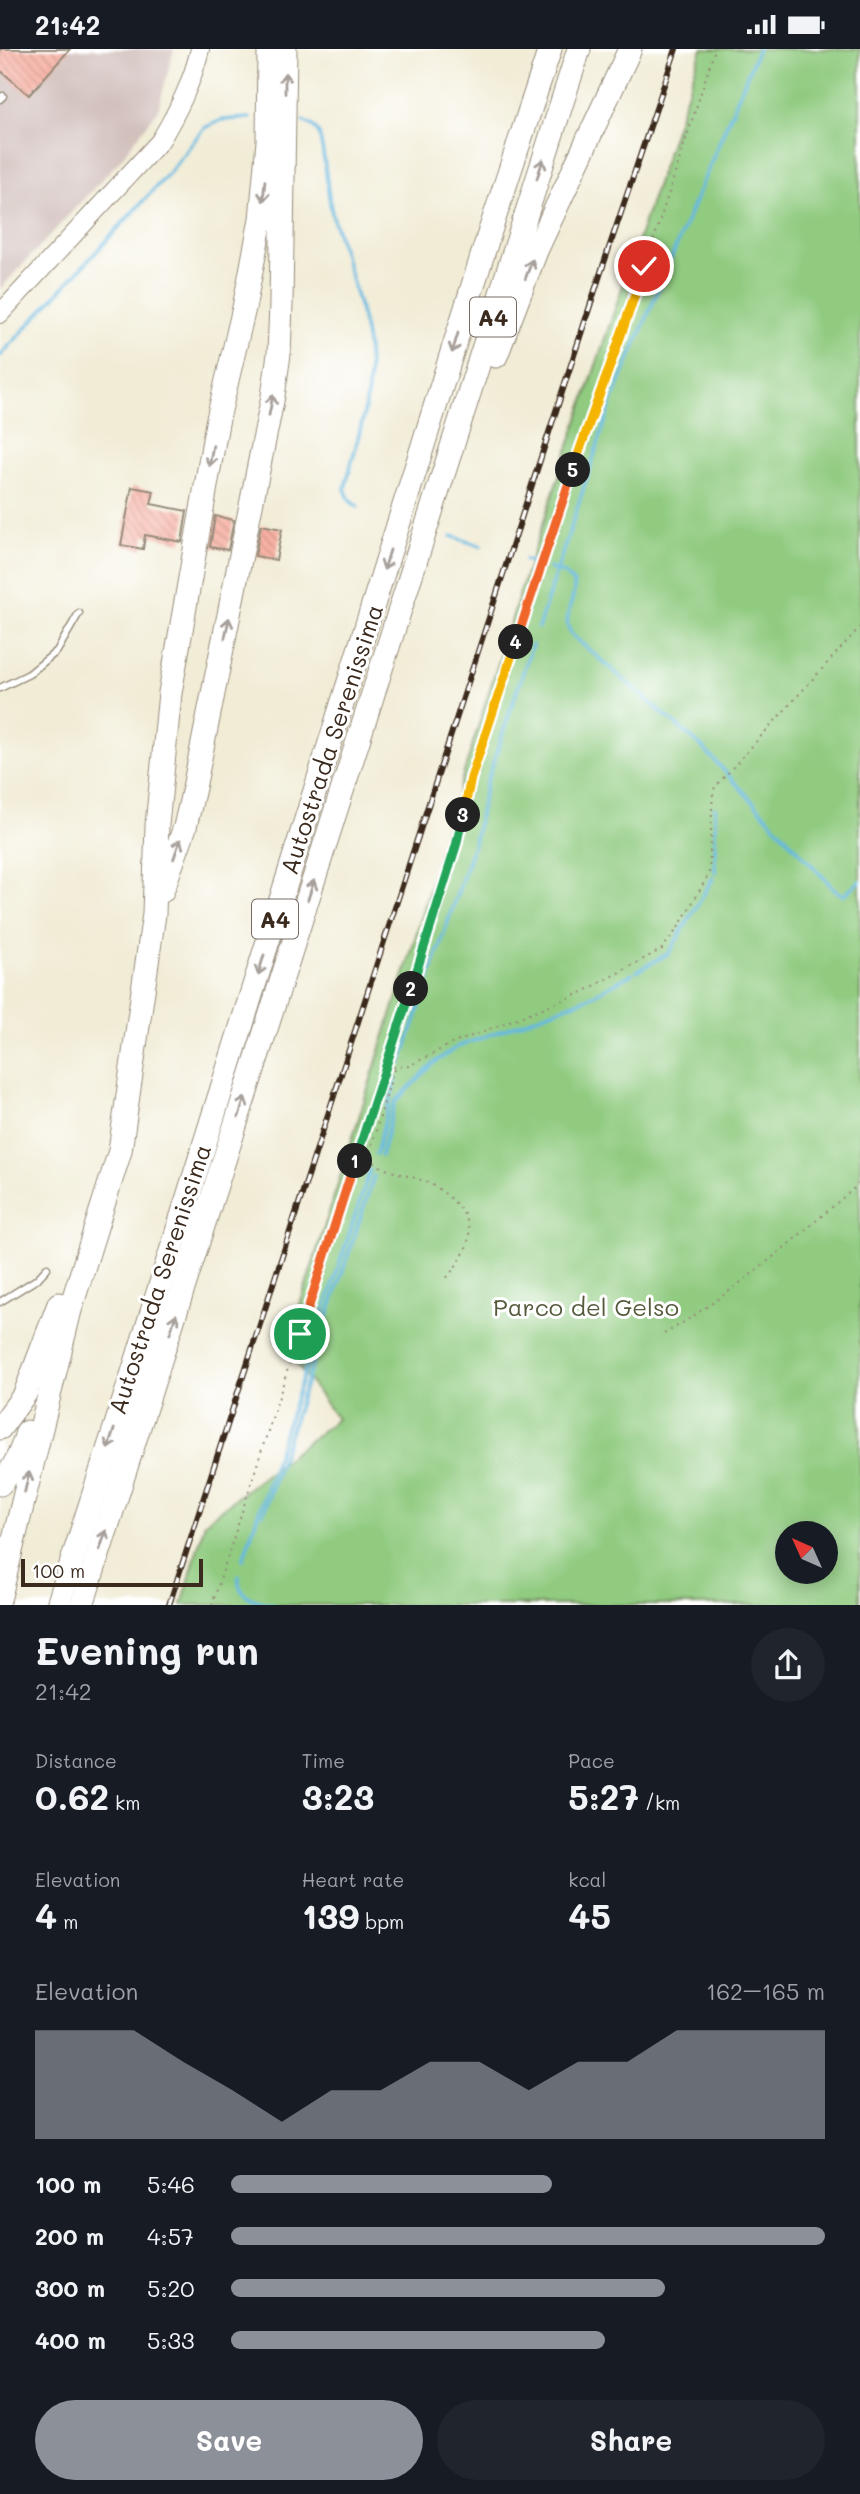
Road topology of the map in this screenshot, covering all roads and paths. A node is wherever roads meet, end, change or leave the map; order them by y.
1 (200, 49) edge
2 (268, 49) edge
3 (285, 49) edge
4 (534, 49) edge
5 (550, 49) edge
6 (579, 49) edge
7 (630, 49) edge
8 (715, 49) edge
9 (490, 232) junction
10 (0, 314) edge
11 (408, 585) junction
12 (79, 613) dead end
13 (860, 627) edge
14 (0, 688) edge
15 (154, 914) junction
16 (133, 1058) junction
17 (394, 1067) junction
18 (385, 1069) junction
19 (860, 1183) edge
20 (47, 1269) dead end
21 (444, 1281) dead end
22 (0, 1302) edge
23 (60, 1304) junction
24 (664, 1334) dead end
25 (0, 1428) edge
26 (0, 1484) edge
27 (0, 1596) edge
28 (58, 1605) edge
29 (82, 1605) edge
30 (212, 1605) edge

1 - 10 street
2 -> 15 highway
15 -> 3 highway
4 - 9 highway
5 - 9 highway, Autostrada Serenissima / A4
11 -> 6 highway, Autostrada Serenissima / A4
11 -> 7 highway
8 - 18 path
9 -> 28 highway, Autostrada Serenissima / A4
29 -> 11 highway, Autostrada Serenissima / A4
12 - 14 lane
13 - 17 path
15 - 16 highway
16 - 23 highway
27 -> 16 highway
17 - 18 path
17 - 21 path
18 - 30 path
19 - 24 path
20 - 22 lane
23 - 25 highway
23 - 26 highway

